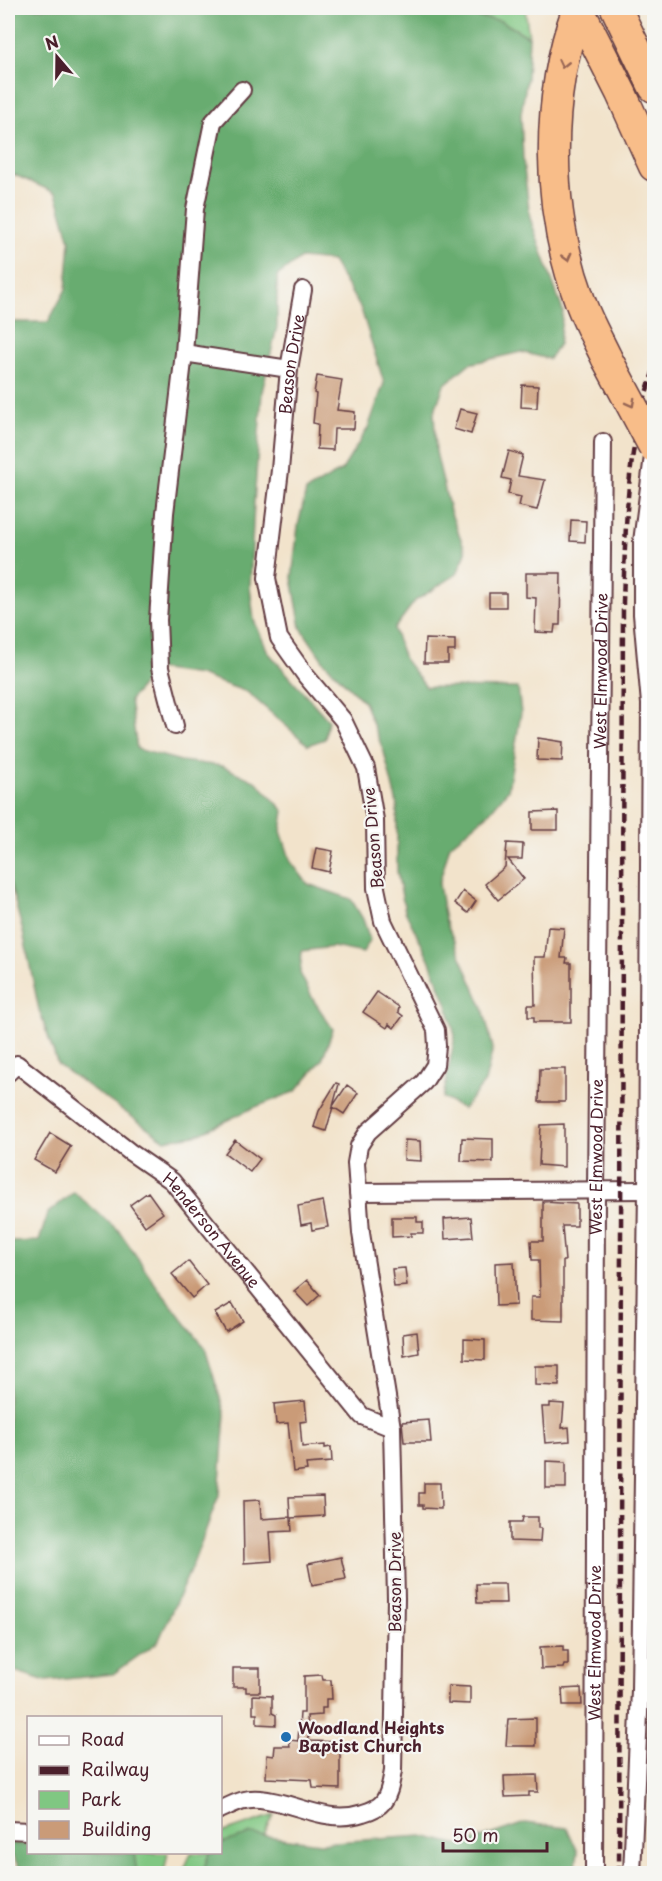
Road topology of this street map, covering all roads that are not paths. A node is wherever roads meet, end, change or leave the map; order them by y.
1 (578, 8) edge
2 (616, 8) edge
3 (654, 87) edge
4 (242, 90) dead end
5 (654, 166) edge
6 (303, 290) dead end
7 (184, 352) junction
8 (289, 369) junction
9 (603, 442) dead end
10 (654, 448) edge
11 (652, 707) edge
12 (175, 726) dead end
13 (8, 1073) edge
14 (596, 1190) junction
15 (647, 1190) junction
16 (358, 1192) junction
17 (392, 1428) junction
18 (222, 1809) edge
19 (8, 1830) edge
20 (27, 1832) edge
21 (594, 1874) edge
22 (632, 1874) edge

1 - 5 highway
1 -> 10 highway, bridge
2 - 3 highway
4 - 7 street
6 - 8 street, Beason Drive
7 - 8 street
7 - 12 street
8 - 16 street, Beason Drive
9 - 14 street, West Elmwood Drive
10 - 11 street
11 - 15 street
13 - 17 street, Henderson Avenue
14 - 15 street
14 - 16 street
14 - 21 street, West Elmwood Drive
15 - 22 street
16 - 17 street, Beason Drive
17 - 18 street, Beason Drive
19 - 20 street

